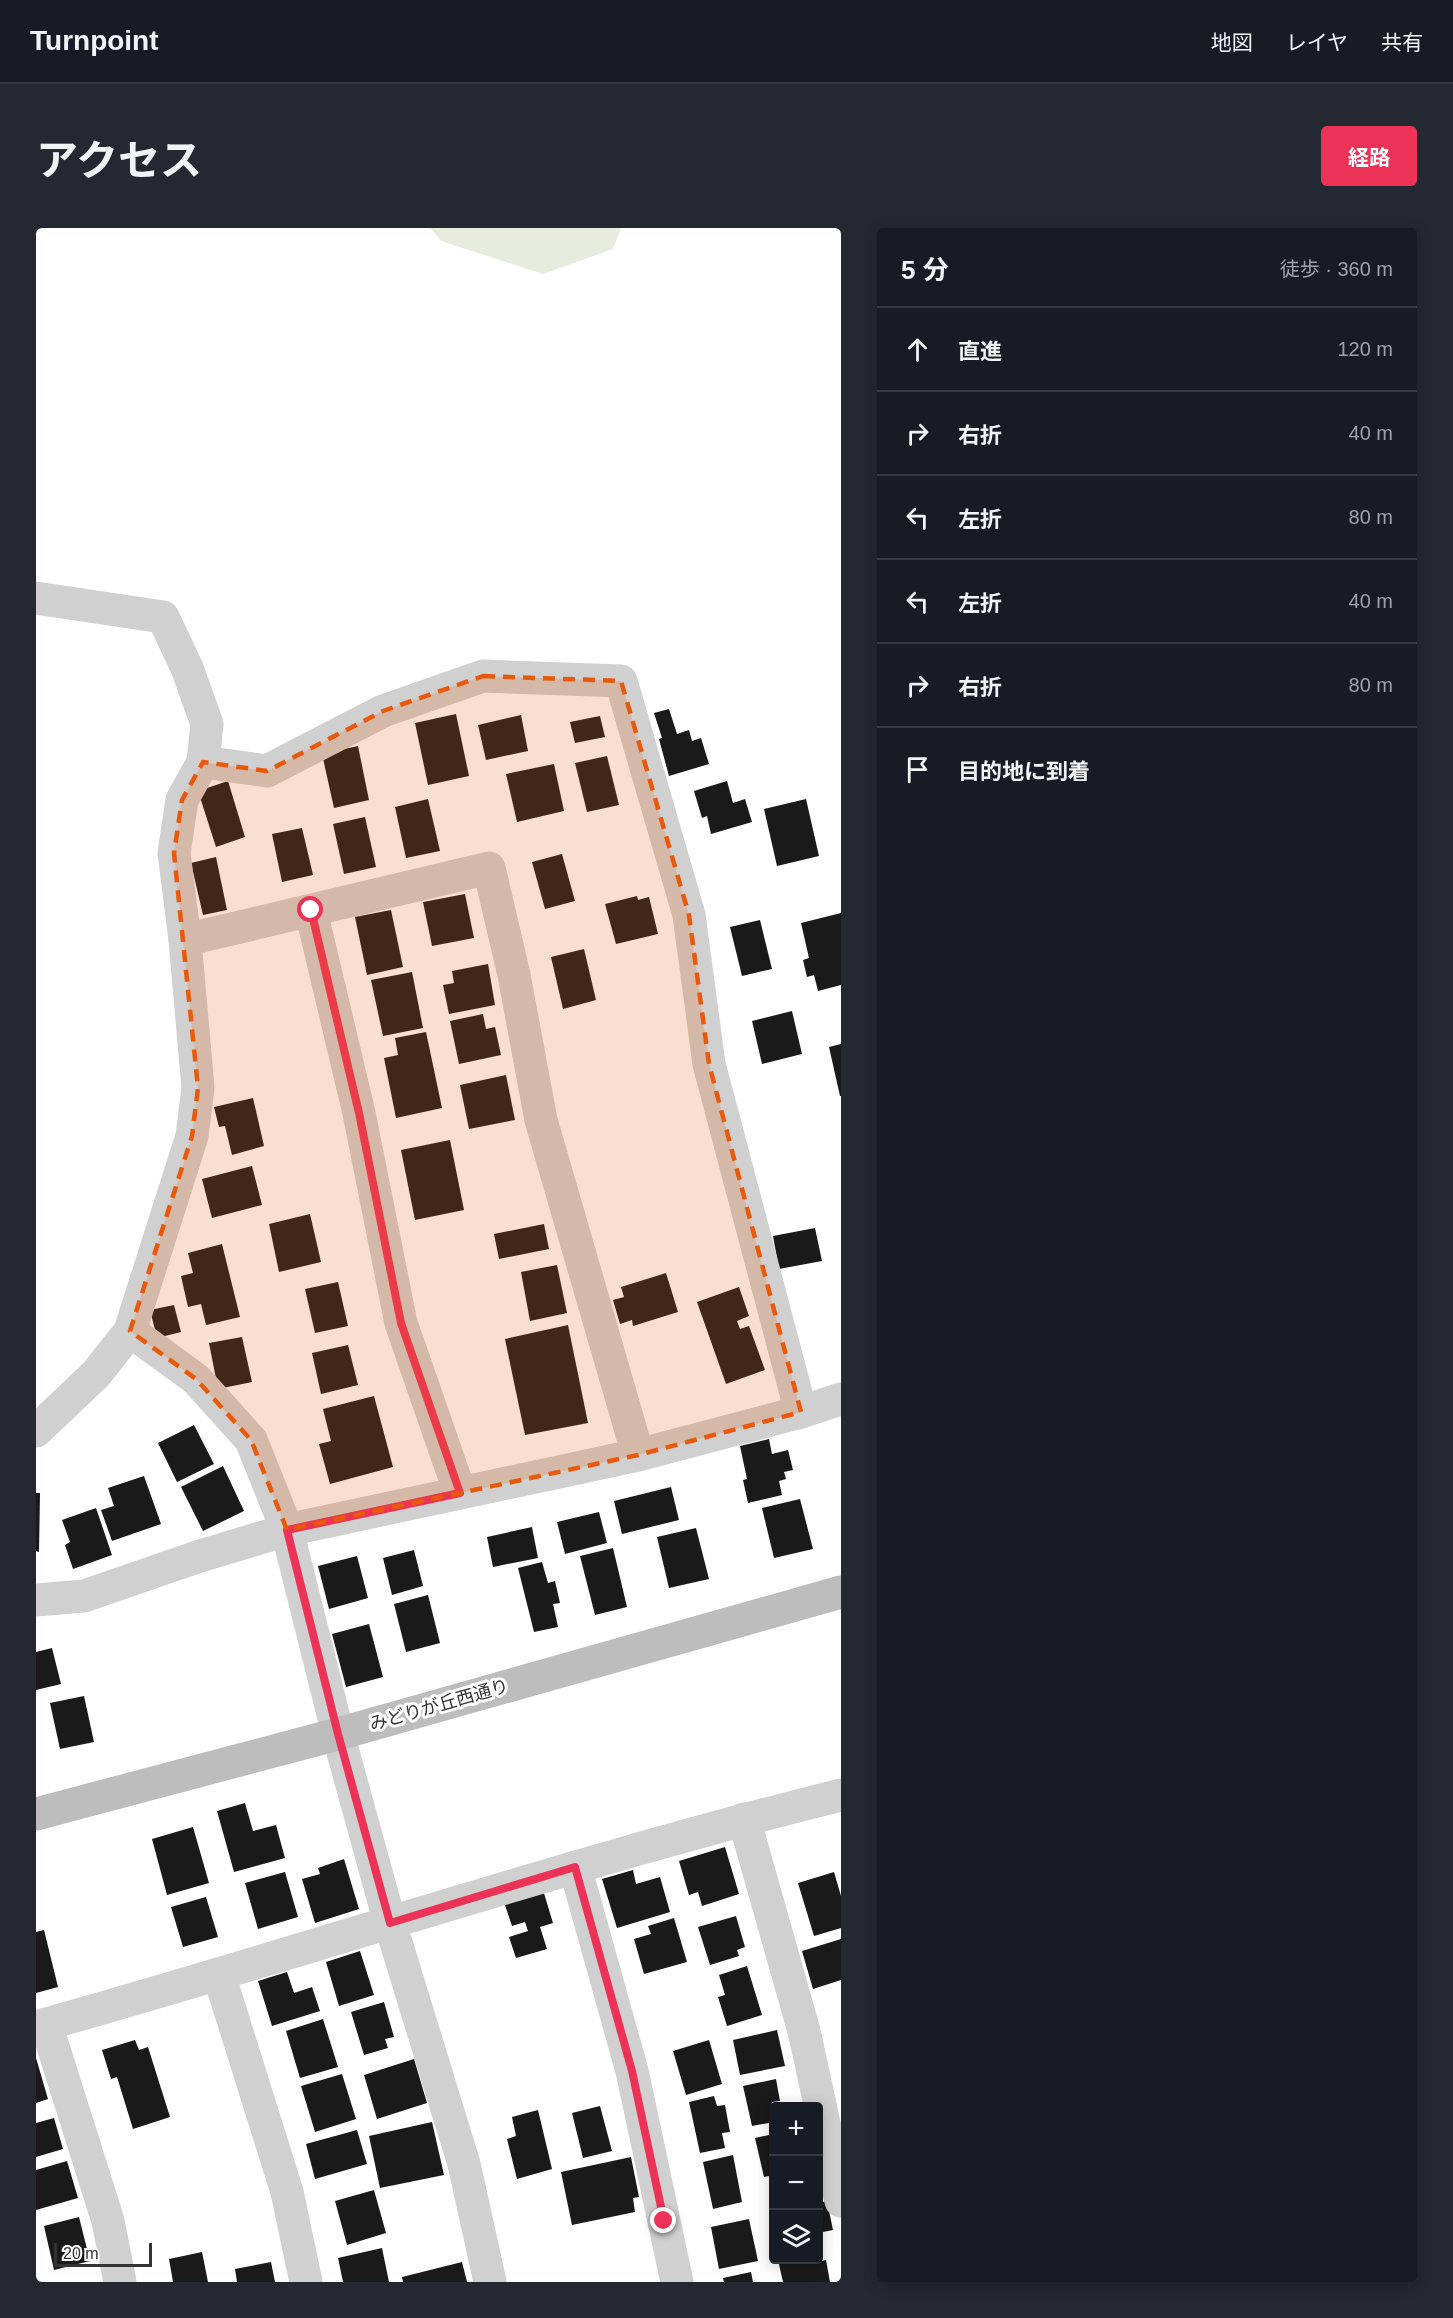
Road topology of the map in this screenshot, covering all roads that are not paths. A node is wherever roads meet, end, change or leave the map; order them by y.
1 (36, 598) edge
2 (203, 762) junction
3 (311, 910) junction
4 (185, 940) junction
5 (130, 1331) junction
6 (841, 1399) edge
7 (801, 1412) junction
8 (36, 1431) edge
9 (638, 1455) junction
10 (460, 1493) junction
11 (287, 1530) junction
12 (841, 1592) edge
13 (36, 1600) edge
14 (338, 1734) junction
15 (841, 1796) edge
16 (36, 1814) edge
17 (744, 1819) junction
18 (575, 1867) junction
19 (390, 1923) junction
20 (219, 1975) junction
21 (41, 2025) edge
22 (841, 2201) edge
23 (120, 2282) edge
24 (306, 2282) edge
25 (490, 2282) edge
26 (677, 2282) edge

1 - 2 street
2 - 4 street
2 - 7 street
3 - 4 street
3 - 9 street
3 - 10 street
4 - 5 street
5 - 8 street
5 - 11 street
6 - 7 street
7 - 9 street
9 - 10 street
10 - 11 street
11 - 13 street
11 - 14 street
12 - 14 street, みどりが丘西通り
14 - 16 street, みどりが丘西通り
14 - 19 street
15 - 17 street
17 - 18 street
17 - 22 street
18 - 19 street
18 - 26 street
19 - 20 street
19 - 25 street
20 - 21 street
20 - 24 street
21 - 23 street

